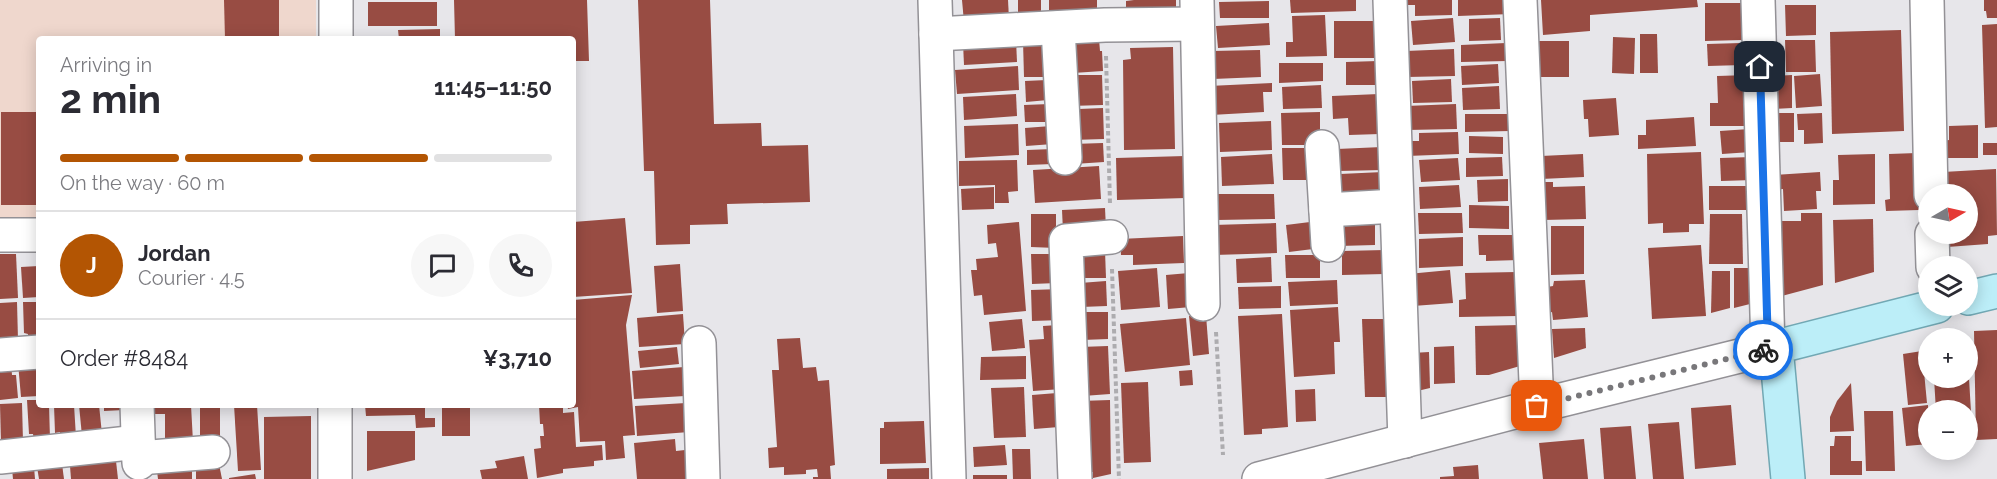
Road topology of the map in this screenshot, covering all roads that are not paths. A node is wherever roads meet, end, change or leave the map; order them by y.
1 (336, 0) edge
2 (935, 0) edge
3 (1389, 0) edge
4 (1520, 0) edge
5 (1758, 0) edge
6 (1927, 0) edge
7 (1197, 12) edge
8 (1105, 13) edge
9 (1058, 28) junction
10 (936, 34) junction
11 (336, 36) edge
12 (1322, 147) dead end
13 (1065, 158) dead end
14 (1931, 184) edge
15 (1396, 206) junction
16 (1326, 210) junction
17 (0, 235) edge
18 (36, 235) edge
19 (1111, 237) dead end
20 (1328, 245) dead end
21 (1997, 291) edge
22 (1978, 296) edge
23 (1203, 304) road end
24 (1918, 310) edge
25 (699, 343) dead end
26 (1772, 348) junction
27 (36, 352) edge
28 (0, 355) edge
29 (1537, 406) junction
30 (137, 408) edge
31 (335, 408) edge
32 (1405, 441) junction
33 (213, 452) dead end
34 (0, 457) edge
35 (139, 460) edge
36 (1366, 466) edge
37 (335, 479) edge
38 (703, 479) edge
39 (949, 479) edge
40 (1075, 479) edge
41 (1259, 479) edge
42 (1788, 479) edge

1 - 11 street
2 - 10 street
3 - 15 street
4 - 29 street
5 - 26 street
6 - 14 street
7 - 8 street
7 - 23 street
8 - 9 street
9 - 10 street
9 - 13 street
10 - 39 street
12 - 16 street
15 - 16 street
15 - 32 street
16 - 20 street
17 - 18 street
19 - 40 street
21 - 22 main road
24 - 26 main road
25 - 38 street
26 - 29 street
26 - 42 main road
27 - 28 street
29 - 32 street
30 - 35 street
31 - 37 street
32 - 36 street
33 - 35 street
34 - 35 street
36 - 41 street

